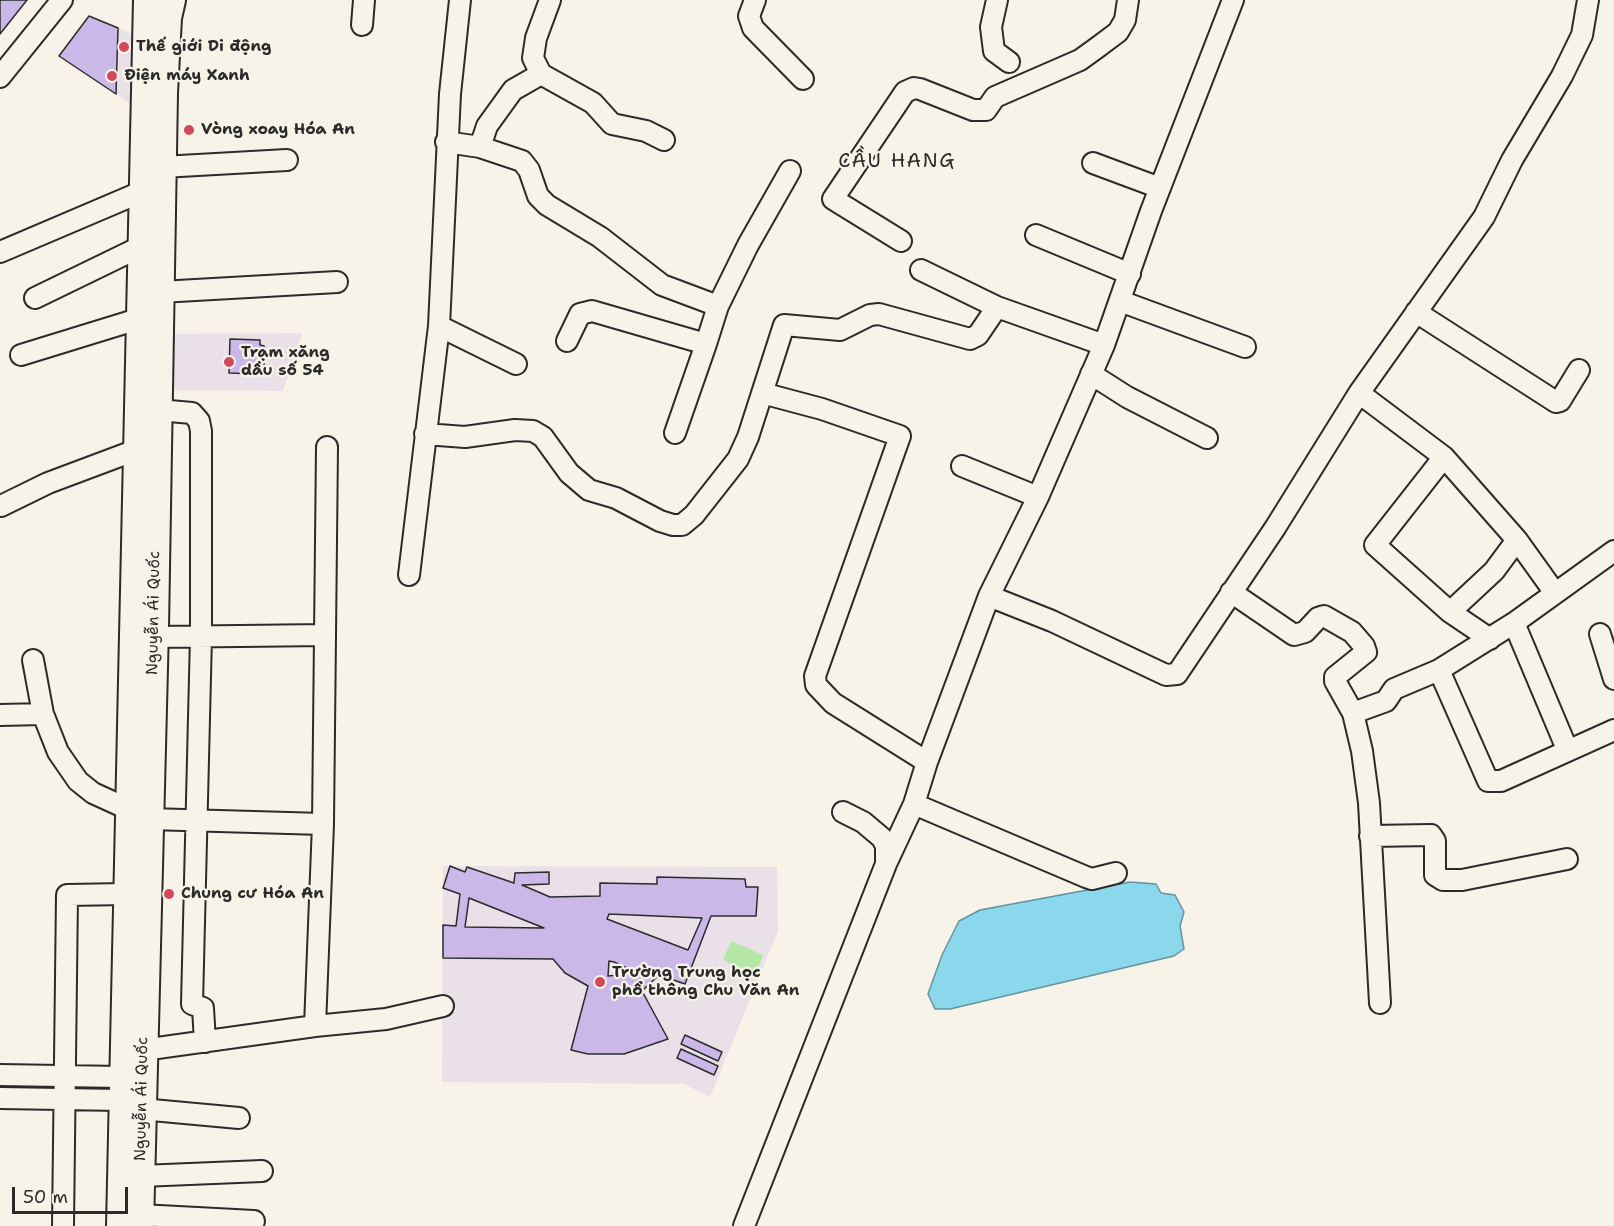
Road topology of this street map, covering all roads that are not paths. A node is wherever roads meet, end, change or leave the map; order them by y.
1 (62, 0) edge
2 (147, 0) edge
3 (172, 0) edge
4 (364, 0) edge
5 (460, 0) edge
6 (550, 0) edge
7 (755, 0) edge
8 (997, 0) edge
9 (1128, 0) edge
10 (1233, 0) edge
11 (1588, 0) edge
12 (362, 25) dead end
13 (1009, 62) dead end
14 (541, 74) junction
15 (0, 76) edge
16 (802, 79) dead end
17 (664, 140) dead end
18 (447, 142) junction
19 (480, 147) junction
20 (287, 160) dead end
21 (1093, 163) dead end
22 (162, 166) junction
23 (790, 171) dead end
24 (1160, 188) junction
25 (141, 192) junction
26 (1035, 235) dead end
27 (901, 241) dead end
28 (140, 247) junction
29 (0, 252) edge
30 (921, 270) dead end
31 (1130, 274) junction
32 (337, 282) dead end
33 (160, 292) junction
34 (35, 298) dead end
35 (1120, 302) junction
36 (718, 306) junction
37 (997, 306) junction
38 (1416, 312) junction
39 (138, 319) junction
40 (439, 326) junction
41 (567, 341) dead end
42 (706, 344) junction
43 (1104, 345) junction
44 (1245, 347) dead end
45 (21, 356) dead end
46 (516, 364) dead end
47 (148, 369) junction
48 (1579, 370) dead end
49 (1091, 374) junction
50 (762, 393) junction
51 (1359, 393) junction
52 (158, 410) junction
53 (675, 433) dead end
54 (425, 434) junction
55 (1207, 438) dead end
56 (327, 447) dead end
57 (136, 450) junction
58 (1444, 457) junction
59 (962, 466) dead end
60 (1038, 496) junction
61 (2, 506) dead end
62 (1518, 540) junction
63 (1614, 551) edge
64 (408, 574) dead end
65 (1231, 592) junction
66 (1555, 592) junction
67 (989, 596) junction
68 (1450, 612) junction
69 (1514, 623) junction
70 (1600, 634) dead end
71 (326, 635) junction
72 (201, 636) junction
73 (154, 637) junction
74 (1490, 639) junction
75 (33, 660) dead end
76 (1439, 670) junction
77 (1614, 679) edge
78 (1353, 713) junction
79 (43, 714) junction
80 (0, 715) edge
81 (1614, 729) edge
82 (1567, 749) junction
83 (927, 762) junction
84 (915, 804) junction
85 (843, 812) dead end
86 (139, 814) junction
87 (198, 820) junction
88 (323, 824) junction
89 (1370, 836) junction
90 (1567, 859) dead end
91 (886, 864) junction
92 (1116, 873) dead end
93 (126, 894) junction
94 (1380, 1003) dead end
95 (443, 1006) dead end
96 (315, 1026) junction
97 (204, 1042) junction
98 (142, 1050) junction
99 (0, 1075) edge
100 (65, 1076) junction
101 (128, 1095) junction
102 (0, 1098) edge
103 (65, 1099) junction
104 (239, 1118) dead end
105 (262, 1171) dead end
106 (141, 1176) junction
107 (254, 1221) dead end
108 (133, 1222) edge
109 (63, 1226) edge
110 (744, 1226) edge

1 - 15 street
2 - 25 main road, Nguyễn Ái Quốc
3 - 22 main road, Nguyễn Ái Quốc
4 - 12 street
5 - 18 street
6 - 14 street
7 - 16 street
8 - 13 street
9 - 27 street
10 - 24 street
11 - 38 street
14 - 17 street
14 - 19 street
18 - 19 street
18 - 40 street
19 - 36 street
20 - 22 street
21 - 24 street
22 - 33 main road, Nguyễn Ái Quốc
23 - 36 street
24 - 31 street
25 - 28 main road, Nguyễn Ái Quốc
25 - 29 street
26 - 31 street
28 - 34 street
28 - 39 main road, Nguyễn Ái Quốc
30 - 37 street
31 - 35 street
32 - 33 street
33 - 47 main road, Nguyễn Ái Quốc
35 - 43 street
35 - 44 street
36 - 42 street
37 - 43 street
37 - 50 street
38 - 48 street
38 - 51 street
39 - 45 street
39 - 47 main road, Nguyễn Ái Quốc
40 - 46 street
40 - 54 street
41 - 42 street
42 - 53 street
43 - 49 street
47 - 52 main road, Nguyễn Ái Quốc
47 - 57 main road, Nguyễn Ái Quốc
49 - 55 street
49 - 60 street
50 - 54 street
50 - 83 street
51 - 58 street
51 - 65 street
52 - 72 street
52 - 73 main road, Nguyễn Ái Quốc
54 - 64 street
56 - 71 street
57 - 61 street
57 - 86 main road, Nguyễn Ái Quốc
58 - 62 street
58 - 68 street
59 - 60 street
60 - 67 street
62 - 66 street
62 - 68 street
63 - 66 street
65 - 67 street
65 - 78 street
66 - 69 street
67 - 83 street
68 - 74 street
69 - 74 street
69 - 82 street
70 - 77 street
71 - 72 street
71 - 88 street
72 - 73 street
72 - 87 street
73 - 86 main road, Nguyễn Ái Quốc
74 - 76 street
75 - 79 street
76 - 78 street
76 - 82 street
78 - 89 street
79 - 80 street
79 - 86 street
81 - 82 street
83 - 84 street
84 - 91 street
84 - 92 street
85 - 91 street
86 - 87 street
86 - 93 main road, Nguyễn Ái Quốc
86 - 98 main road, Nguyễn Ái Quốc
87 - 88 street
87 - 97 street
88 - 96 street
89 - 90 street
89 - 94 street
91 - 110 street
93 - 100 street
93 - 101 main road, Nguyễn Ái Quốc
95 - 96 street
96 - 97 street
97 - 98 street
98 - 101 main road, Nguyễn Ái Quốc
99 - 100 street
100 - 101 street
100 - 103 street
101 - 103 street
101 - 104 street
101 - 106 main road, Nguyễn Ái Quốc
101 - 108 main road, Nguyễn Ái Quốc
102 - 103 street
103 - 109 street
105 - 106 street
106 - 108 main road, Nguyễn Ái Quốc
107 - 108 street

